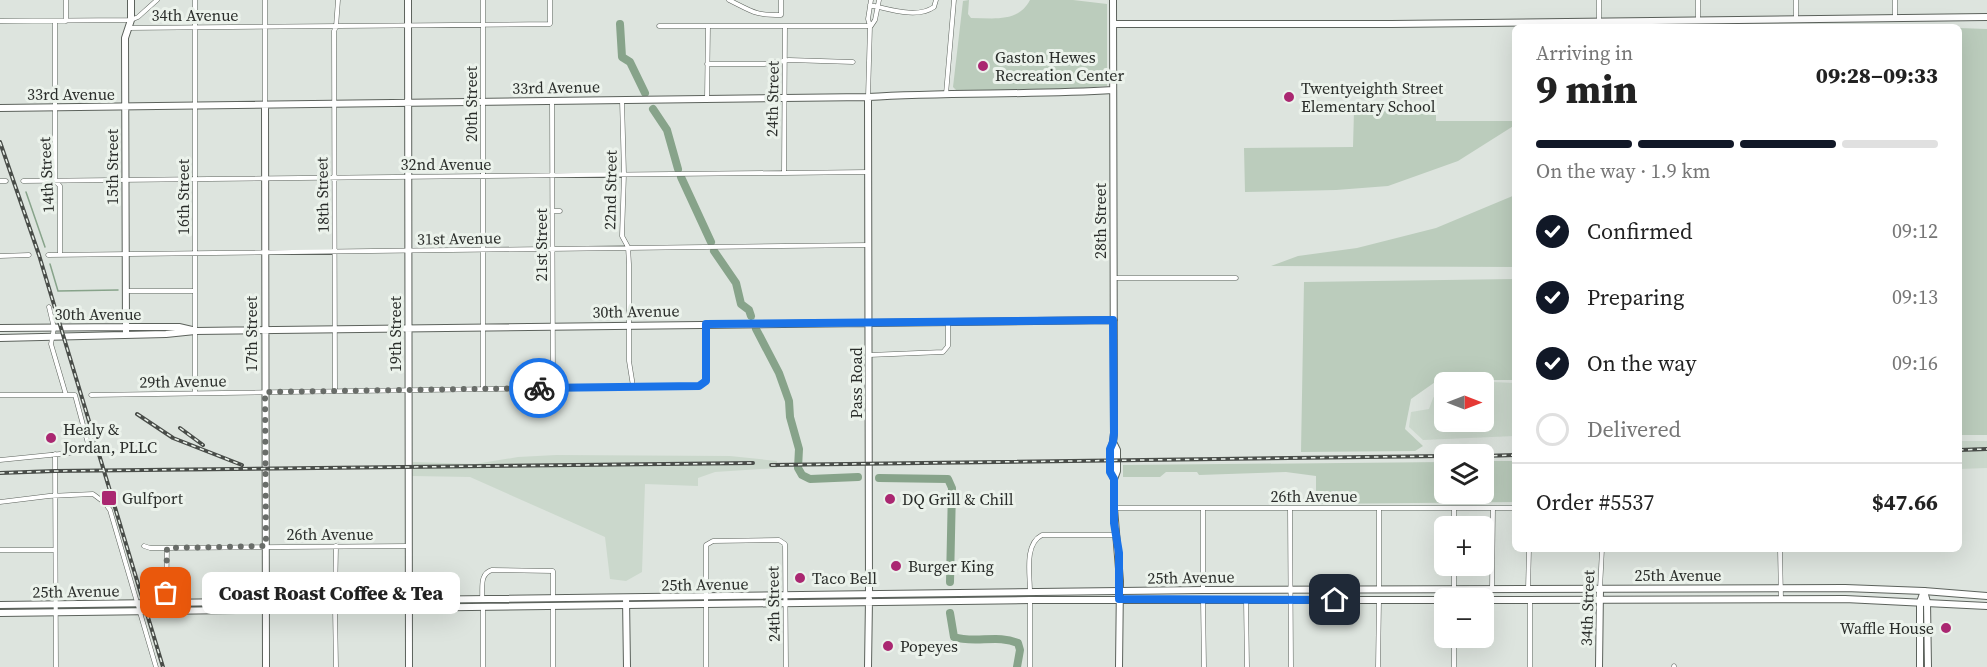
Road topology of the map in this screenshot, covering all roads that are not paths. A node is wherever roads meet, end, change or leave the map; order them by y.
1 (66, 0) edge
2 (131, 0) edge
3 (157, 0) edge
4 (195, 0) edge
5 (265, 0) edge
6 (338, 0) edge
7 (408, 0) edge
8 (483, 0) edge
9 (550, 0) edge
10 (729, 0) edge
11 (781, 0) edge
12 (879, 0) edge
13 (936, 0) edge
14 (954, 0) edge
15 (1113, 0) edge
16 (1599, 0) edge
17 (1698, 0) edge
18 (1796, 0) edge
19 (1895, 0) edge
20 (871, 3) edge
21 (878, 6) junction
22 (1987, 17) edge
23 (1895, 18) junction
24 (1796, 19) junction
25 (131, 20) junction
26 (1698, 20) junction
27 (0, 21) edge
28 (55, 21) junction
29 (66, 21) junction
30 (1599, 22) junction
31 (483, 24) junction
32 (1113, 24) junction
33 (1552, 24) edge
34 (1512, 25) edge
35 (409, 26) junction
36 (659, 26) dead end
37 (708, 26) junction
38 (785, 26) junction
39 (336, 27) junction
40 (870, 27) junction
41 (127, 28) junction
42 (265, 28) junction
43 (195, 29) junction
44 (785, 61) junction
45 (853, 62) dead end
46 (707, 64) junction
47 (1113, 90) junction
48 (946, 94) junction
49 (785, 97) junction
50 (868, 97) junction
51 (707, 98) junction
52 (622, 100) junction
53 (552, 101) junction
54 (483, 102) junction
55 (409, 103) junction
56 (333, 104) junction
57 (265, 105) junction
58 (195, 106) junction
59 (125, 107) junction
60 (0, 108) edge
61 (56, 108) junction
62 (784, 172) junction
63 (869, 172) junction
64 (552, 174) junction
65 (624, 174) junction
66 (409, 176) junction
67 (483, 176) junction
68 (334, 178) junction
69 (265, 179) junction
70 (125, 180) junction
71 (195, 180) junction
72 (6, 181) dead end
73 (23, 181) dead end
74 (55, 181) junction
75 (0, 182) edge
76 (553, 211) junction
77 (560, 211) dead end
78 (869, 245) junction
79 (628, 247) junction
80 (553, 248) junction
81 (483, 249) junction
82 (335, 251) junction
83 (408, 251) junction
84 (195, 253) junction
85 (264, 253) junction
86 (125, 254) junction
87 (29, 255) dead end
88 (48, 255) dead end
89 (60, 255) junction
90 (0, 256) edge
91 (1113, 278) junction
92 (1236, 278) dead end
93 (125, 291) junction
94 (195, 291) junction
95 (49, 307) dead end
96 (1113, 320) junction
97 (869, 322) junction
98 (948, 322) junction
99 (706, 324) junction
100 (553, 325) junction
101 (628, 325) junction
102 (483, 326) junction
103 (126, 327) junction
104 (0, 328) edge
105 (54, 328) junction
106 (409, 328) junction
107 (335, 329) junction
108 (265, 330) junction
109 (195, 331) junction
110 (126, 335) junction
111 (0, 338) edge
112 (52, 338) junction
113 (870, 355) junction
114 (633, 386) junction
115 (553, 388) junction
116 (483, 389) junction
117 (409, 390) junction
118 (335, 391) junction
119 (265, 392) junction
120 (195, 393) junction
121 (91, 394) dead end
122 (0, 395) edge
123 (66, 395) junction
124 (55, 454) junction
125 (0, 460) edge
126 (55, 495) junction
127 (0, 502) edge
128 (1114, 508) junction
129 (1203, 508) junction
130 (1290, 508) junction
131 (1378, 508) junction
132 (1454, 508) junction
133 (1493, 508) junction
134 (1512, 508) edge
135 (1454, 516) edge
136 (1117, 535) junction
137 (144, 546) dead end
138 (266, 546) junction
139 (336, 546) junction
140 (408, 546) junction
141 (167, 548) junction
142 (0, 550) edge
143 (55, 550) junction
144 (1529, 552) edge
145 (1602, 552) edge
146 (1780, 552) edge
147 (1492, 588) edge
148 (1780, 588) junction
149 (1845, 588) junction
150 (1290, 589) junction
151 (1379, 589) junction
152 (1434, 589) edge
153 (1494, 589) edge
154 (1528, 589) junction
155 (1600, 589) junction
156 (1203, 590) junction
157 (1924, 591) junction
158 (1119, 595) junction
159 (1030, 596) junction
160 (1987, 596) edge
161 (869, 598) junction
162 (785, 599) junction
163 (1600, 599) junction
164 (1781, 599) junction
165 (1845, 599) junction
166 (706, 600) junction
167 (1203, 600) junction
168 (1246, 600) junction
169 (1290, 600) junction
170 (1379, 600) junction
171 (1434, 600) edge
172 (1494, 600) edge
173 (1530, 600) junction
174 (626, 601) junction
175 (553, 602) junction
176 (1923, 602) junction
177 (482, 603) junction
178 (138, 604) junction
179 (166, 604) junction
180 (409, 604) junction
181 (0, 605) edge
182 (55, 605) junction
183 (335, 605) junction
184 (266, 606) junction
185 (1987, 606) edge
186 (140, 611) junction
187 (0, 613) edge
188 (55, 613) junction
189 (1454, 648) edge
190 (56, 667) edge
191 (156, 667) edge
192 (266, 667) edge
193 (336, 667) edge
194 (409, 667) edge
195 (483, 667) edge
196 (553, 667) edge
197 (627, 667) edge
198 (706, 667) edge
199 (786, 667) edge
200 (868, 667) edge
201 (1030, 667) edge
202 (1119, 667) edge
203 (1204, 667) edge
204 (1247, 667) edge
205 (1291, 667) edge
206 (1378, 667) edge
207 (1454, 667) edge
208 (1530, 667) edge
209 (1599, 667) edge
210 (1920, 667) edge
211 (1928, 667) edge

1 - 29 street
2 - 25 main road, 15th Street
3 - 25 street
4 - 43 street, 16th Street
5 - 42 street, 17th Street
6 - 39 street, 18th Street
7 - 35 main road, 19th Street
8 - 31 street, 20th Street
9 - 31 street, 34th Avenue
10 - 11 street
12 - 21 street
13 - 21 street
14 - 48 street
15 - 32 main road, 28th Street
16 - 30 street
17 - 26 street
18 - 24 street
19 - 23 street
20 - 21 street
20 - 40 street, Pass Road
21 - 40 street
22 - 23 main road
23 - 24 main road
24 - 26 main road
25 - 29 street, 34th Avenue
25 - 41 main road, 15th Street
26 - 30 main road
27 - 28 street, 34th Avenue
28 - 29 street, 34th Avenue
28 - 61 street, 14th Street
30 - 33 main road
31 - 35 street, 34th Avenue
31 - 54 street, 20th Street
32 - 34 main road
32 - 47 main road, 28th Street
35 - 39 street, 34th Avenue
35 - 55 main road, 19th Street
36 - 37 street
37 - 38 street
37 - 46 street
38 - 40 street
38 - 44 street, 24th Street
39 - 42 street, 34th Avenue
39 - 56 street, 18th Street
40 - 50 street, Pass Road
41 - 43 street, 34th Avenue
41 - 59 main road, 15th Street
42 - 43 street, 34th Avenue
42 - 57 street, 17th Street
43 - 58 street, 16th Street
44 - 45 street
44 - 46 street
44 - 49 street, 24th Street
46 - 51 street
47 - 48 main road, 33rd Avenue
47 - 91 main road, 28th Street
48 - 50 main road, 33rd Avenue
49 - 50 main road, 33rd Avenue
49 - 51 main road, 33rd Avenue
49 - 62 street, 24th Street
50 - 63 main road, Pass Road
51 - 52 main road, 33rd Avenue
52 - 53 main road, 33rd Avenue
52 - 65 street, 22nd Street
53 - 54 main road, 33rd Avenue
53 - 64 street, 21st Street
54 - 55 main road, 33rd Avenue
54 - 67 street, 20th Street
55 - 56 main road, 33rd Avenue
55 - 66 main road, 19th Street
56 - 57 main road, 33rd Avenue
56 - 68 street, 18th Street
57 - 58 main road, 33rd Avenue
57 - 69 main road, 17th Street
58 - 59 main road, 33rd Avenue
58 - 71 street, 16th Street
59 - 61 main road, 33rd Avenue
59 - 70 main road, 15th Street
60 - 61 main road, 33rd Avenue
61 - 74 street, 14th Street
62 - 63 street, 32nd Avenue
62 - 65 street, 32nd Avenue
63 - 78 main road, Pass Road
64 - 65 street, 32nd Avenue
64 - 67 street, 32nd Avenue
64 - 76 street, 21st Street
65 - 79 street, 22nd Street
66 - 67 street, 32nd Avenue
66 - 68 street, 32nd Avenue
66 - 83 main road, 19th Street
67 - 81 street, 20th Street
68 - 69 street, 32nd Avenue
68 - 82 street, 18th Street
69 - 71 street, 32nd Avenue
69 - 85 main road, 17th Street
70 - 71 street, 32nd Avenue
70 - 74 street, 32nd Avenue
70 - 86 main road, 15th Street
71 - 84 street, 16th Street
72 - 75 street
73 - 74 street, 32nd Avenue
74 - 89 street, 14th Street
76 - 77 street
76 - 80 street, 21st Street
78 - 79 street, 31st Avenue
78 - 97 main road, Pass Road
79 - 80 street, 31st Avenue
79 - 101 street, 22nd Street
80 - 81 street, 31st Avenue
80 - 100 street, 21st Street
81 - 83 street, 31st Avenue
81 - 102 street, 20th Street
82 - 83 street, 31st Avenue
82 - 85 street, 31st Avenue
82 - 107 street, 18th Street
83 - 106 main road, 19th Street
84 - 85 street, 31st Avenue
84 - 86 street, 31st Avenue
84 - 94 street, 16th Street
85 - 108 main road, 17th Street
86 - 89 street, 31st Avenue
86 - 93 main road, 15th Street
87 - 90 street
88 - 89 street, 31st Avenue
91 - 92 street
91 - 96 main road, 28th Street
93 - 94 street
93 - 103 main road, 15th Street
94 - 109 street, 16th Street
95 - 105 street
96 - 98 main road, 30th Avenue
96 - 128 main road, 28th Street
97 - 98 main road, 30th Avenue
97 - 99 main road, 30th Avenue
97 - 113 main road, Pass Road
98 - 113 street
99 - 101 main road, 30th Avenue
99 - 114 street, 29th Avenue
100 - 101 main road, 30th Avenue
100 - 102 main road, 30th Avenue
100 - 115 street, 21st Street
101 - 114 street, 22nd Street
102 - 106 main road, 30th Avenue
102 - 116 street, 20th Street
103 - 105 main road, 30th Avenue
103 - 109 main road, 30th Avenue
103 - 110 main road, 15th Street
104 - 105 main road, 30th Avenue
105 - 112 street
106 - 107 main road, 30th Avenue
106 - 117 main road, 19th Street
107 - 108 main road, 30th Avenue
107 - 118 street, 18th Street
108 - 109 main road, 30th Avenue
108 - 119 main road, 17th Street
109 - 110 main road, 30th Avenue
109 - 120 street, 16th Street
110 - 112 main road, 30th Avenue
111 - 112 main road, 30th Avenue
112 - 123 street
113 - 161 main road, Pass Road
114 - 115 street, 29th Avenue
115 - 116 street, 29th Avenue
116 - 117 street, 29th Avenue
117 - 118 street, 29th Avenue
117 - 140 main road, 19th Street
118 - 119 street, 29th Avenue
119 - 120 street, 29th Avenue
119 - 138 main road, 17th Street
120 - 121 street, 29th Avenue
122 - 123 street
123 - 124 street
124 - 125 street
124 - 126 street
126 - 127 street
126 - 143 street
126 - 178 street
128 - 129 street, 26th Avenue
128 - 136 main road, 28th Street
129 - 130 street, 26th Avenue
129 - 156 street
130 - 131 street, 26th Avenue
130 - 150 street
131 - 132 street, 26th Avenue
131 - 151 street
132 - 133 street, 26th Avenue
132 - 135 street
133 - 134 street, 26th Avenue
133 - 147 street
136 - 158 main road, 28th Street
136 - 159 street
137 - 141 street, 26th Avenue
138 - 139 street, 26th Avenue
138 - 141 street, 26th Avenue
138 - 184 main road, 17th Street
139 - 140 street, 26th Avenue
139 - 183 street
140 - 180 main road, 19th Street
141 - 179 street
142 - 143 street
143 - 182 street
144 - 154 street
145 - 155 street, 34th Street
146 - 148 street
148 - 149 main road, 25th Avenue
148 - 155 main road, 25th Avenue
148 - 164 street
149 - 157 main road, 25th Avenue
149 - 165 main road
150 - 151 main road, 25th Avenue
150 - 156 main road, 25th Avenue
150 - 169 street
151 - 152 main road, 25th Avenue
153 - 154 main road, 25th Avenue
154 - 155 main road, 25th Avenue
155 - 163 main road, 34th Street
156 - 158 main road, 25th Avenue
157 - 160 main road, 25th Avenue
157 - 176 main road
158 - 159 main road, 25th Avenue
158 - 167 main road, 25th Avenue
158 - 202 main road, 28th Street
159 - 161 main road, 25th Avenue
159 - 201 street
161 - 162 main road, 25th Avenue
161 - 200 main road, Pass Road
162 - 166 main road, 25th Avenue
162 - 166 street, 24th Street
162 - 199 street, 24th Street
163 - 164 main road, 25th Avenue
163 - 173 main road, 25th Avenue
163 - 209 main road, 34th Street
164 - 165 main road, 25th Avenue
165 - 176 main road, 25th Avenue
166 - 174 main road, 25th Avenue
166 - 198 street
167 - 168 main road, 25th Avenue
167 - 203 street
168 - 169 main road, 25th Avenue
168 - 204 street
169 - 170 main road, 25th Avenue
169 - 205 street
170 - 171 main road, 25th Avenue
170 - 206 street
172 - 173 main road, 25th Avenue
173 - 208 street
174 - 175 main road, 25th Avenue
174 - 197 main road
175 - 177 main road, 25th Avenue
175 - 177 street
175 - 196 street
176 - 185 main road, 25th Avenue
176 - 210 main road
176 - 211 main road
177 - 180 main road, 25th Avenue
177 - 195 street
178 - 179 main road, 25th Avenue
178 - 182 main road, 25th Avenue
178 - 186 street
179 - 184 main road, 25th Avenue
180 - 183 main road, 25th Avenue
180 - 194 main road, 19th Street
181 - 182 main road, 25th Avenue
182 - 188 street
183 - 184 main road, 25th Avenue
183 - 193 street
184 - 186 main road, 25th Avenue
184 - 192 main road, 17th Street
186 - 188 main road, 25th Avenue
186 - 191 street
187 - 188 main road, 25th Avenue
188 - 190 street
189 - 207 street

